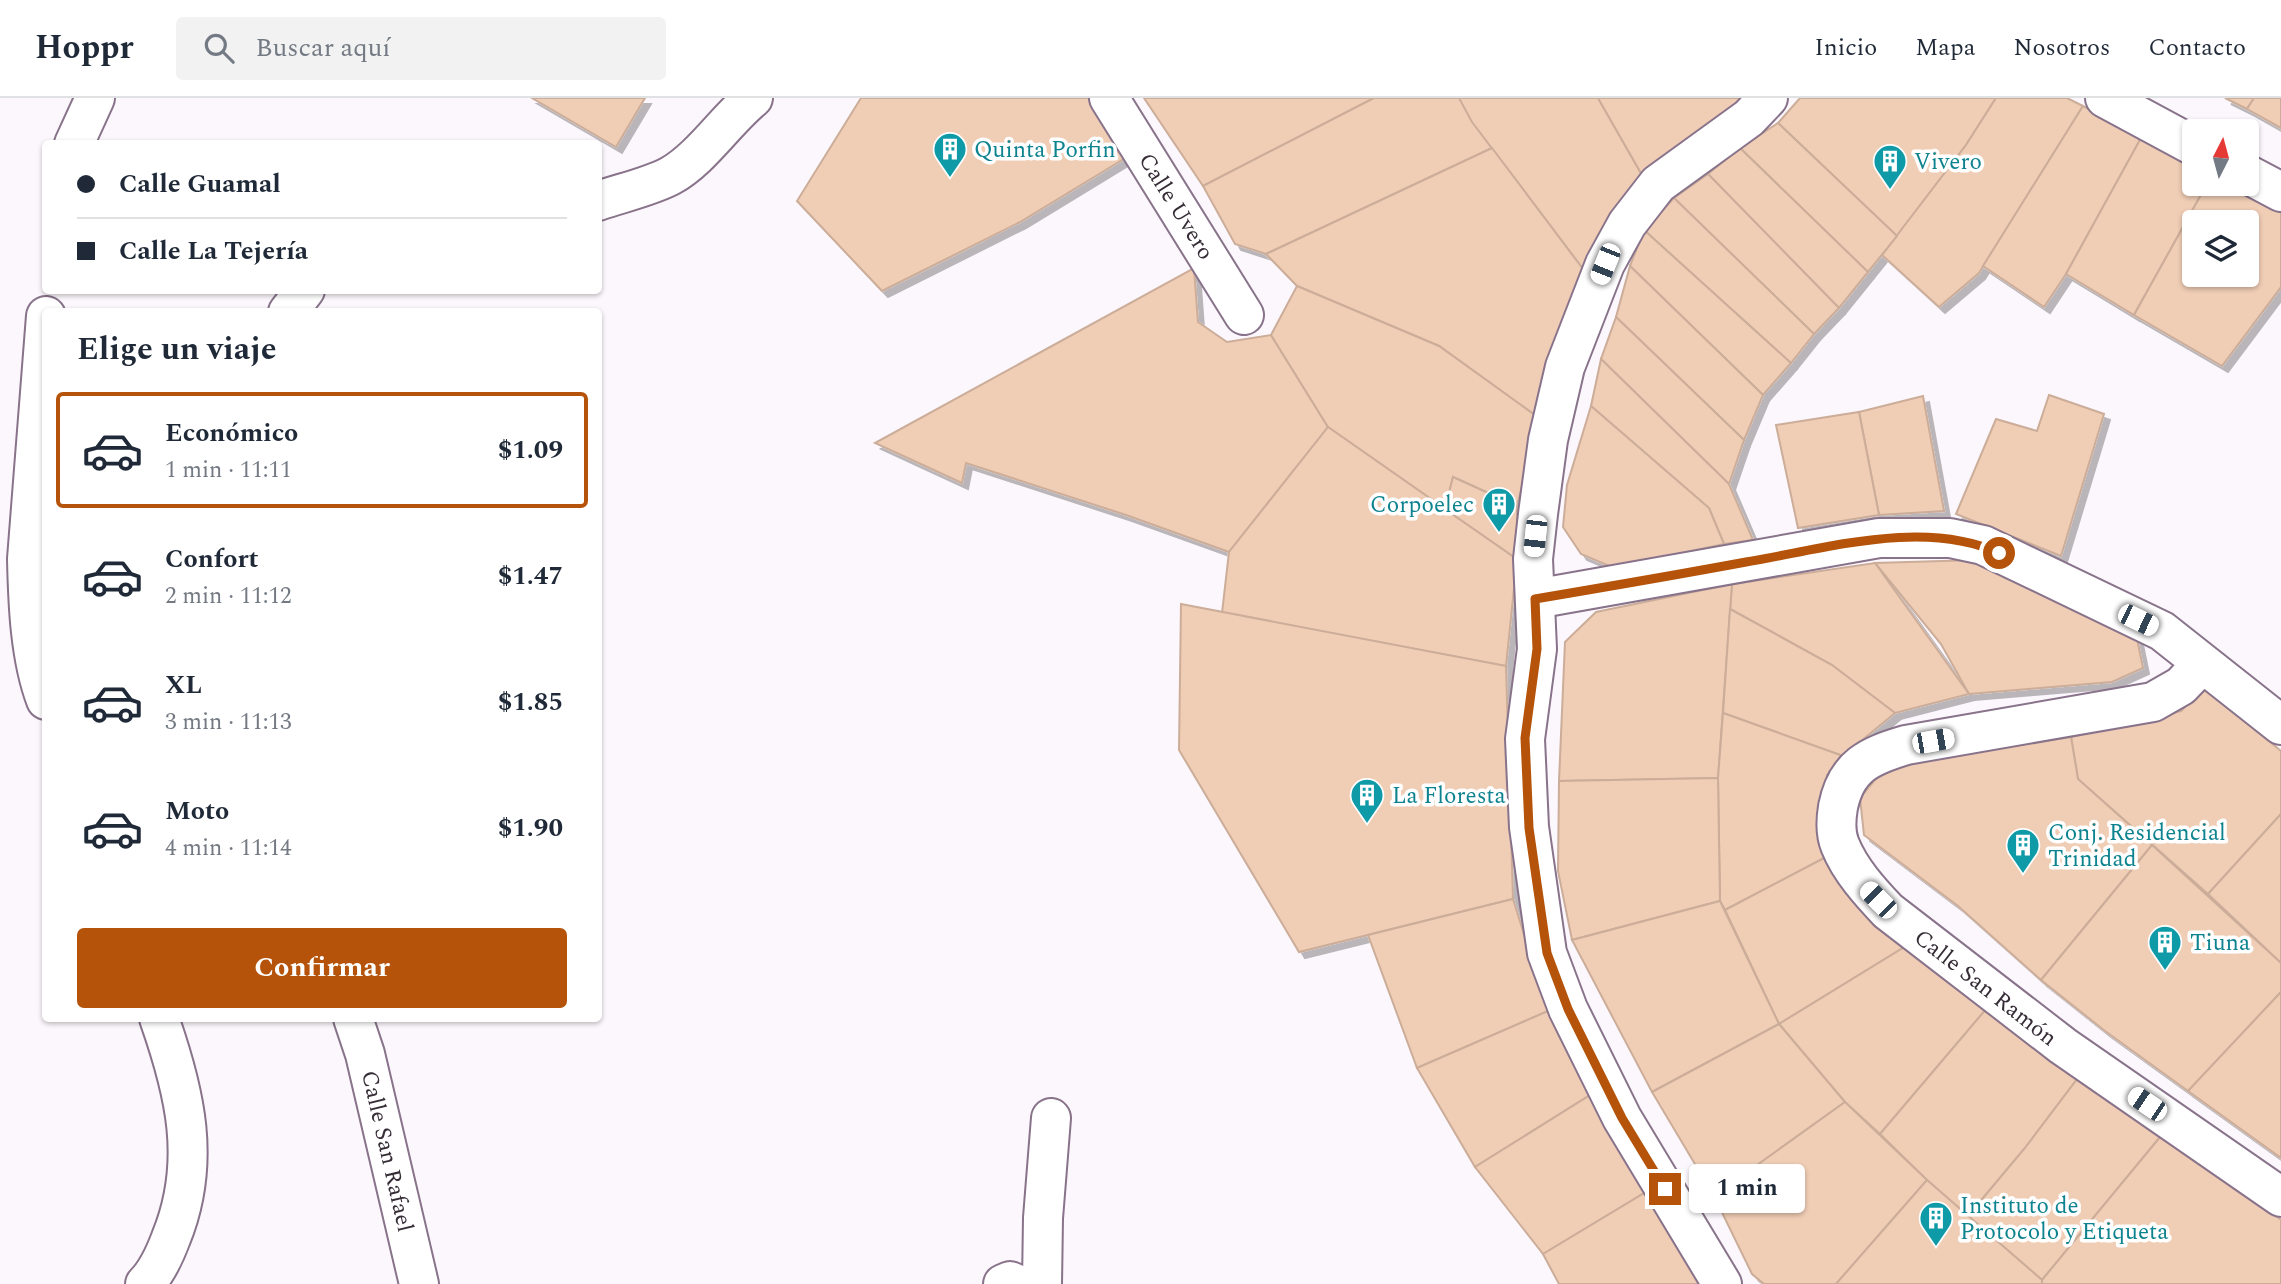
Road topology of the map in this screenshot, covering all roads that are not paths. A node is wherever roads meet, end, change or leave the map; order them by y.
1 (95, 98) edge
2 (753, 98) edge
3 (1109, 98) edge
4 (1768, 98) edge
5 (2105, 98) edge
6 (76, 140) edge
7 (2182, 140) edge
8 (2259, 180) edge
9 (2281, 192) edge
10 (602, 200) edge
11 (1244, 315) dead end
12 (42, 366) edge
13 (1535, 599) junction
14 (2202, 664) junction
15 (42, 682) edge
16 (2281, 725) edge
17 (160, 1022) edge
18 (354, 1022) edge
19 (1051, 1118) dead end
20 (2281, 1198) edge
21 (145, 1284) edge
22 (419, 1284) edge
23 (1003, 1284) edge
24 (1017, 1284) edge
25 (1042, 1284) edge
26 (1722, 1284) edge

1 - 6 street
2 - 10 street
3 - 11 street, Calle Uvero
4 - 13 street
5 - 7 street
8 - 9 street
12 - 15 street
13 - 14 street
13 - 26 street
14 - 16 street
14 - 20 street, Calle San Ramón
17 - 21 street
18 - 22 street, Calle San Rafael
19 - 25 street
23 - 24 street

